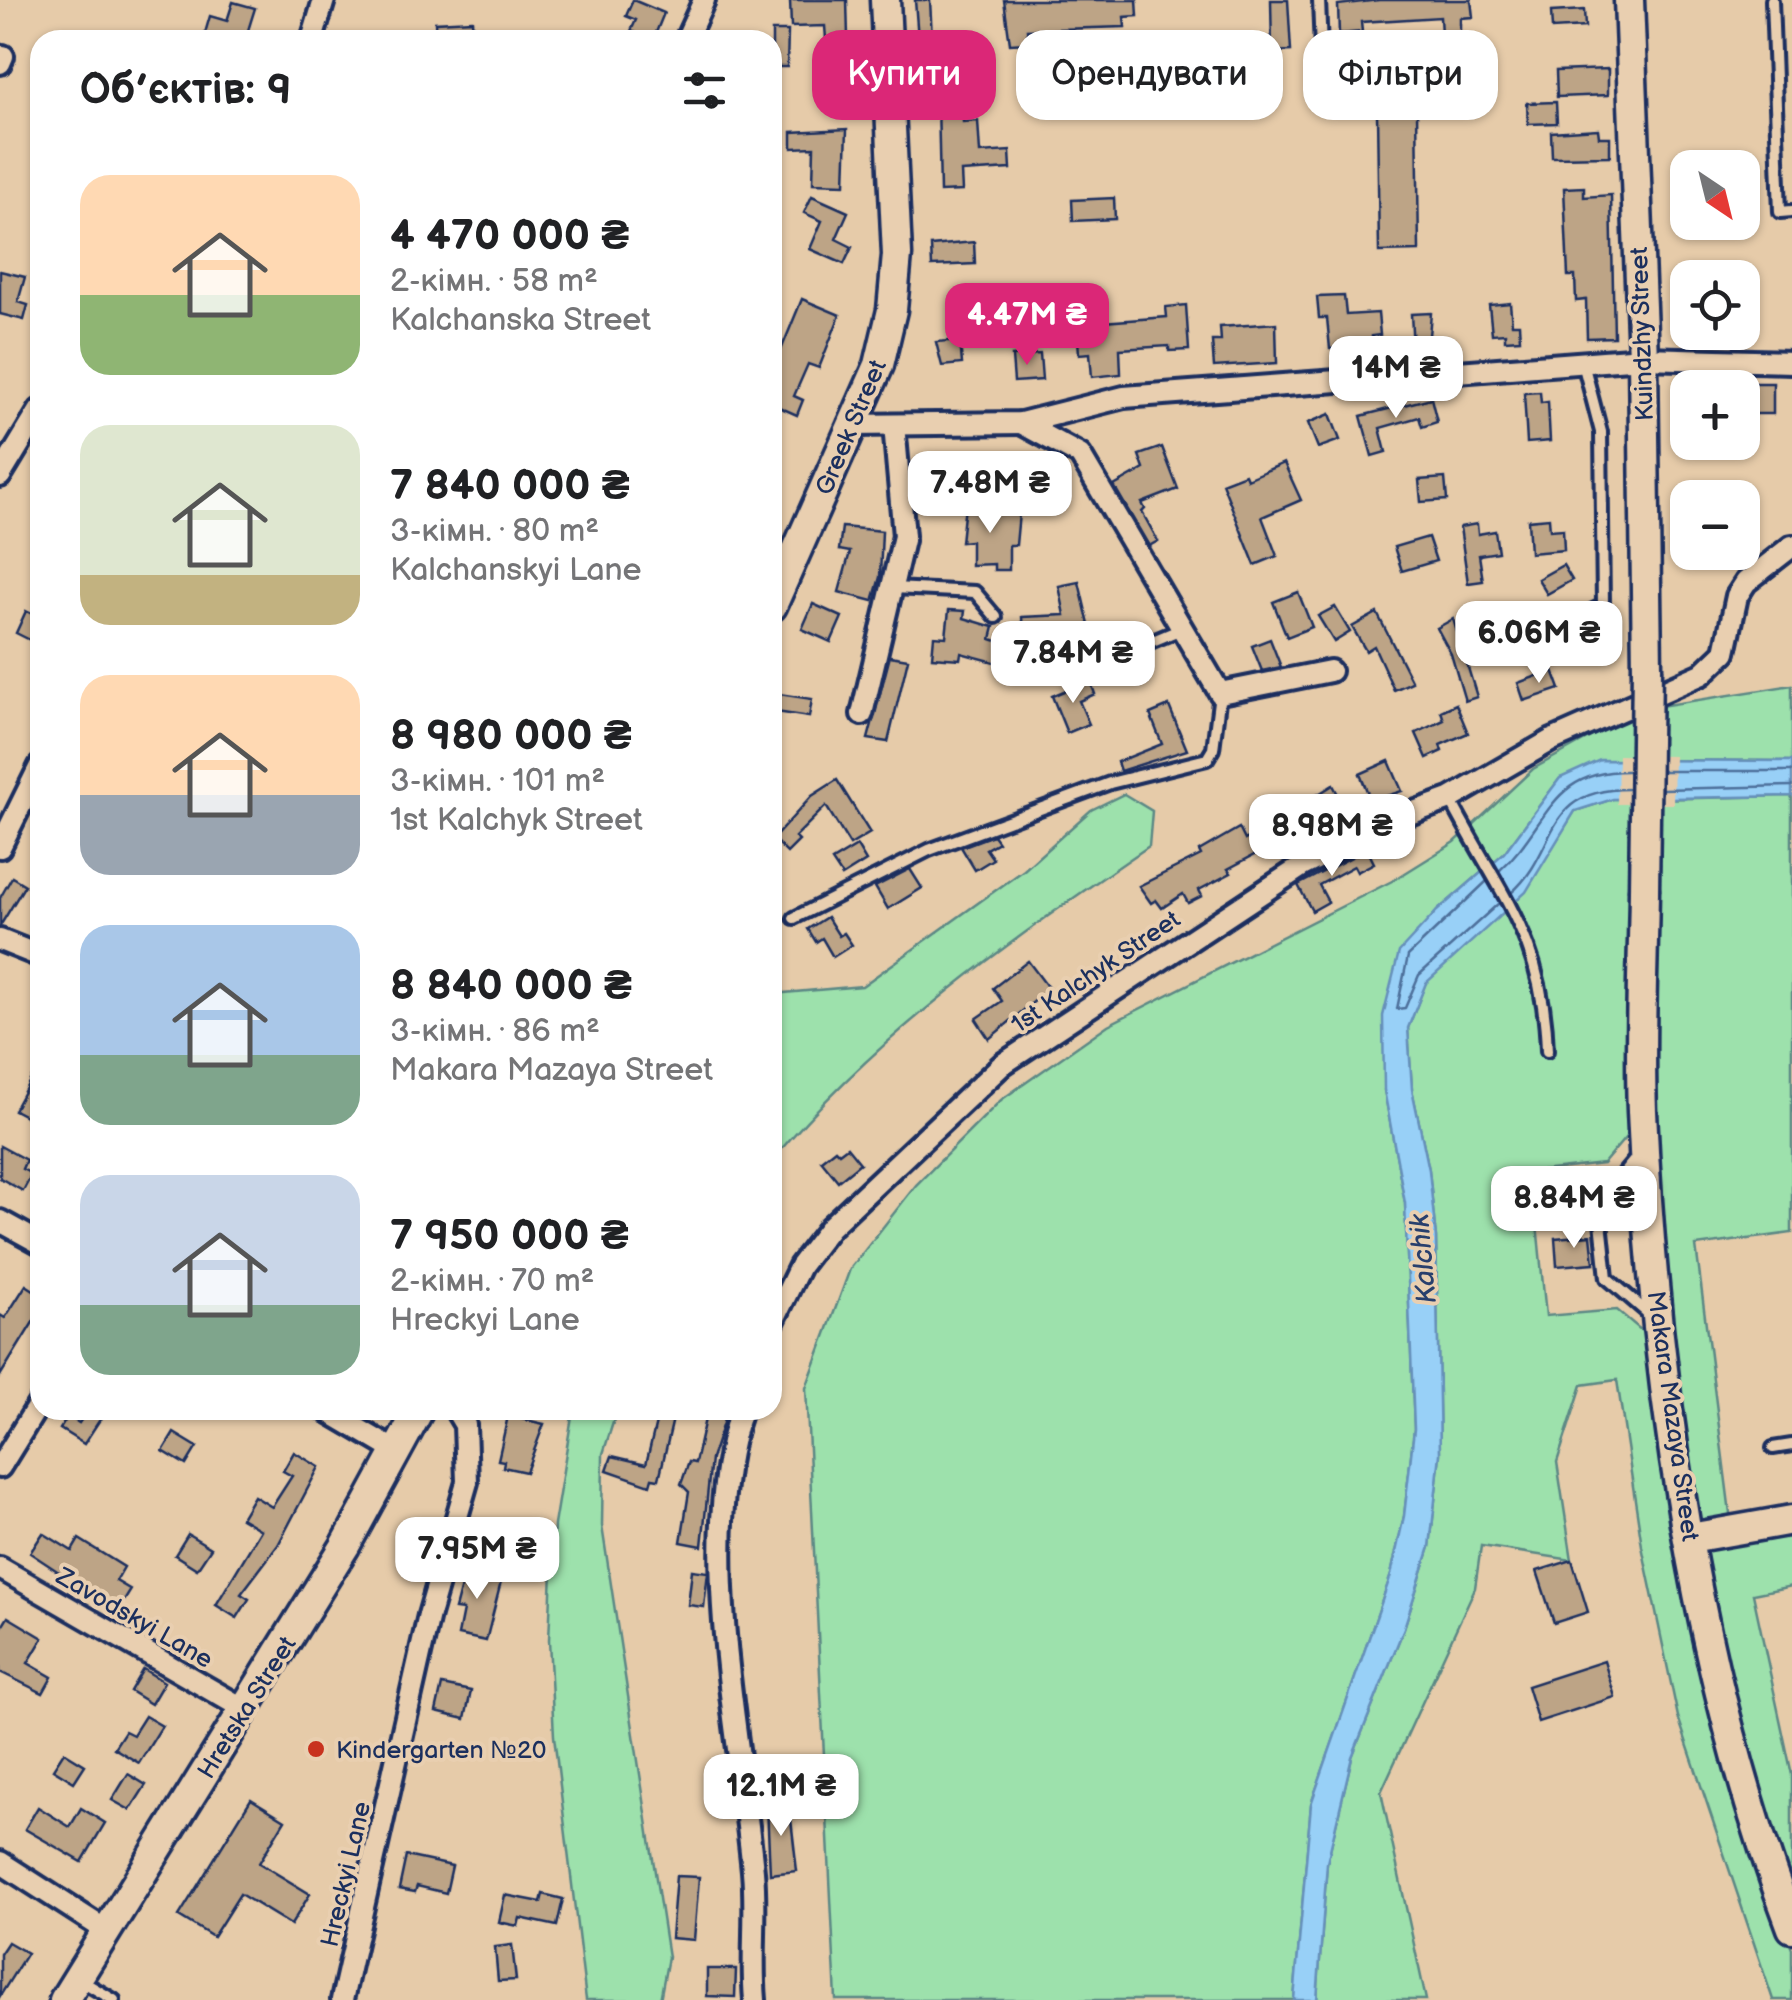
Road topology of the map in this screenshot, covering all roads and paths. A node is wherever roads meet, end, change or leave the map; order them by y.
1 (324, 0) edge
2 (704, 0) edge
3 (885, 0) edge
4 (1320, 0) edge
5 (1629, 0) edge
6 (1772, 0) edge
7 (315, 30) edge
8 (690, 30) edge
9 (1321, 30) edge
10 (1792, 211) edge
11 (1644, 358) junction
12 (1792, 362) edge
13 (1583, 363) junction
14 (1021, 423) junction
15 (852, 425) junction
16 (894, 425) junction
17 (30, 426) edge
18 (0, 476) edge
19 (1792, 546) edge
20 (782, 583) edge
21 (892, 588) junction
22 (996, 617) dead end
23 (1180, 630) junction
24 (1498, 636) dead end
25 (1330, 671) dead end
26 (1069, 676) dead end
27 (1220, 693) junction
28 (862, 714) dead end
29 (30, 782) edge
30 (1450, 799) junction
31 (7, 819) edge
32 (0, 847) edge
33 (1644, 892) joint
34 (794, 918) dead end
35 (0, 940) edge
36 (30, 952) edge
37 (1548, 1051) dead end
38 (1644, 1147) junction
39 (0, 1221) edge
40 (30, 1238) edge
41 (782, 1303) edge
42 (1659, 1323) junction
43 (30, 1418) edge
44 (343, 1420) edge
45 (414, 1420) edge
46 (462, 1420) edge
47 (739, 1420) edge
48 (1792, 1445) edge
49 (1773, 1448) dead end
50 (399, 1453) junction
51 (0, 1467) edge
52 (1792, 1520) edge
53 (1690, 1538) junction
54 (0, 1568) edge
55 (244, 1709) junction
56 (0, 1862) edge
57 (1792, 1928) edge
58 (107, 1931) junction
59 (71, 1989) edge
60 (114, 2000) edge
61 (342, 2000) edge
62 (755, 2000) edge

1 - 7 street
2 - 8 street
3 - 15 main road, Greek Street
4 - 9 lane
5 - 11 main road, Kuindzhy Street
6 - 10 lane
11 - 12 street
11 - 13 street
11 - 33 main road, Kuindzhy Street, bridge
13 - 14 street
13 - 24 lane
14 - 16 street
14 - 23 street
15 - 16 street
15 - 20 main road, Greek Street
16 - 21 street
17 - 18 street
19 - 30 street, 1st Kalchyk Street
21 - 22 lane
21 - 28 street
23 - 26 lane
23 - 27 street
25 - 27 street
27 - 34 lane
29 - 31 street
30 - 37 lane
30 - 41 street, 1st Kalchyk Street
31 - 32 street
33 - 38 main road, Makara Mazaya Street
35 - 36 street
38 - 42 main road, Makara Mazaya Street
38 - 42 lane
39 - 40 street
42 - 53 main road, Makara Mazaya Street
43 - 51 street
44 - 50 street
45 - 50 main road, Hretska Street
46 - 61 street, Hreckyi Lane
47 - 62 street
48 - 49 lane
50 - 55 main road, Hretska Street
52 - 53 main road
53 - 57 main road, Makara Mazaya Street
54 - 55 street, Zavodskyi Lane
55 - 58 main road, Hretska Street
56 - 58 street
58 - 59 main road, Hretska Street
59 - 60 lane

